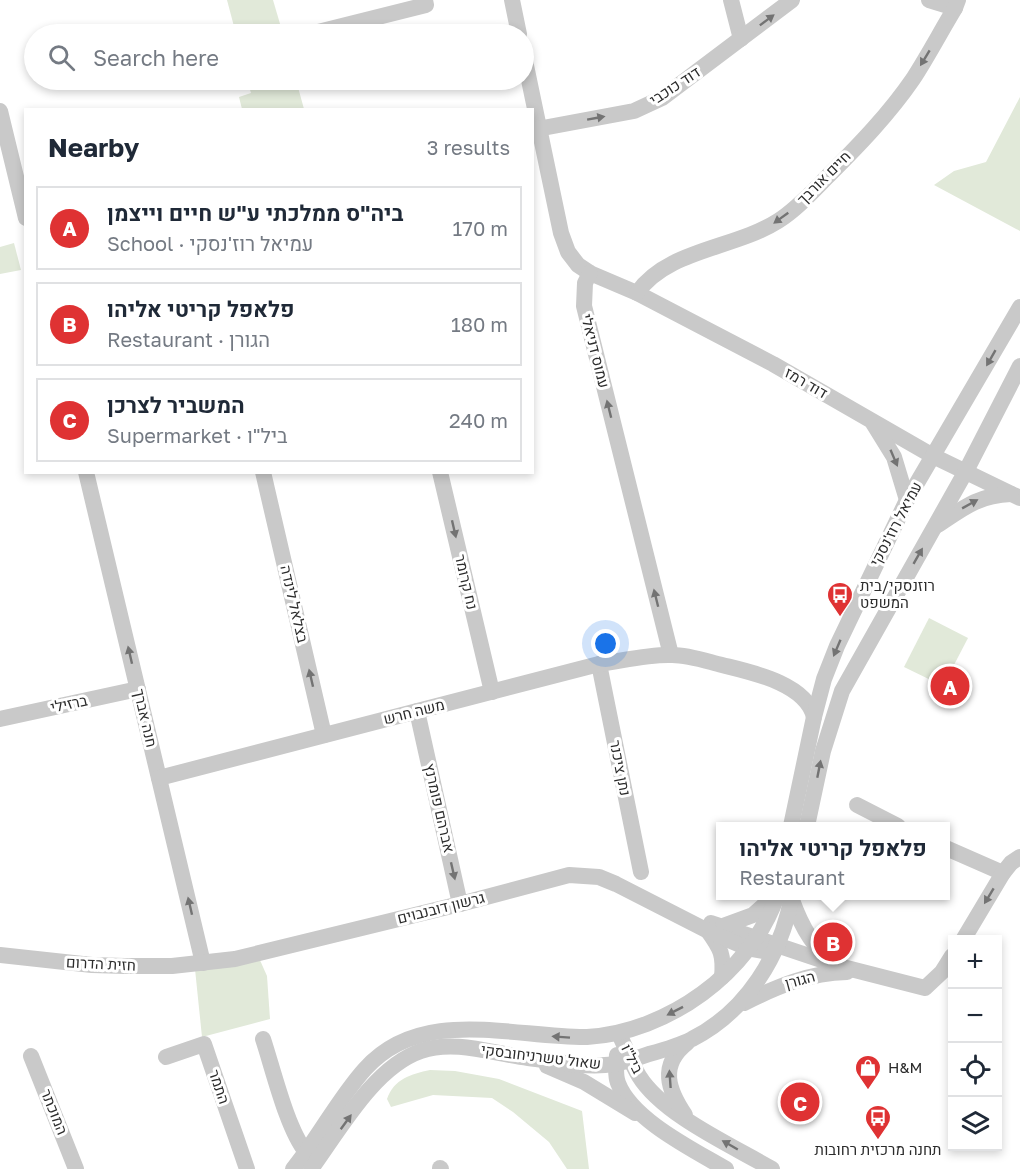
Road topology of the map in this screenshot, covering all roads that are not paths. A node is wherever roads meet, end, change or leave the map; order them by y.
1 (512, 0) edge
2 (731, 0) edge
3 (792, 0) edge
4 (929, 0) edge
5 (425, 2) edge
6 (956, 4) edge
7 (346, 24) edge
8 (517, 24) edge
9 (741, 39) junction
10 (530, 90) edge
11 (533, 108) edge
12 (0, 111) edge
13 (536, 129) edge
14 (24, 210) edge
15 (590, 273) junction
16 (637, 293) junction
17 (1020, 307) edge
18 (1020, 366) edge
19 (871, 420) junction
20 (933, 456) junction
21 (966, 471) junction
22 (86, 474) edge
23 (263, 474) edge
24 (440, 474) edge
25 (1015, 496) edge
26 (907, 500) junction
27 (934, 527) junction
28 (670, 655) junction
29 (599, 664) junction
30 (824, 679) junction
31 (138, 689) junction
32 (792, 690) junction
33 (492, 692) junction
34 (417, 711) junction
35 (814, 717) junction
36 (0, 719) edge
37 (324, 735) junction
38 (159, 778) junction
39 (857, 805) dead end
40 (792, 822) edge
41 (808, 822) edge
42 (889, 822) edge
43 (950, 849) edge
44 (1013, 865) edge
45 (641, 872) dead end
46 (776, 900) edge
47 (781, 900) edge
48 (783, 900) edge
49 (786, 900) edge
50 (460, 904) junction
51 (715, 928) junction
52 (966, 935) edge
53 (751, 942) junction
54 (778, 946) junction
55 (0, 955) edge
56 (948, 962) edge
57 (203, 963) junction
58 (839, 966) junction
59 (866, 974) junction
60 (722, 977) junction
61 (739, 1005) junction
62 (620, 1034) junction
63 (263, 1039) dead end
64 (691, 1040) junction
65 (31, 1056) dead end
66 (166, 1057) dead end
67 (526, 1058) junction
68 (624, 1062) junction
69 (689, 1121) junction
70 (655, 1125) junction
71 (306, 1152) junction
72 (76, 1169) edge
73 (247, 1169) edge
74 (293, 1169) edge
75 (311, 1169) edge
76 (726, 1169) edge
77 (772, 1169) edge

1 - 8 street
2 - 9 street
9 -> 3 street, דוד כוכבי
4 - 6 street
5 - 7 street
6 -> 16 street, חיים אורבך
13 -> 9 street, דוד כוכבי
10 - 11 street
12 - 14 street
13 - 15 street
15 - 16 street, דוד רמז
28 -> 15 street, עמוס דניאלי
16 - 19 street, דוד רמז
17 -> 20 street, עמיאל רוז'נסקי
18 - 21 street
19 - 20 street, דוד רמז
19 -> 26 street
20 - 21 street, דוד רמז
20 - 26 street, עמיאל רוז'נסקי
21 - 25 street, דוד רמז
21 - 27 street
31 -> 22 street, חנה אברך
37 -> 23 street, בצלאל לינדה
24 -> 33 street, נח קרומר
27 -> 25 street
26 -> 30 street, עמיאל רוז'נסקי
41 -> 27 street
28 - 29 street, משה חרש
28 - 32 street, משה חרש
29 - 33 street, משה חרש
29 - 45 street, נתן ציכנר
30 - 32 street
30 - 35 street, עמיאל רוז'נסקי
31 - 36 street, ברזילי
31 - 38 street, חנה אברך
32 - 35 street
33 - 34 street, משה חרש
34 - 37 street, משה חרש
34 -> 50 street, אברהם פומרנץ
35 - 40 street, עמיאל רוז'נסקי
37 - 38 street, משה חרש
57 -> 38 street, חנה אברך
39 - 42 street
43 - 44 street
44 -> 52 street
46 - 51 street
47 - 53 street
48 - 54 street
49 - 58 street
50 - 51 street, גרשון דובנבוים
50 - 57 street, גרשון דובנבוים
51 - 53 street, גרשון דובנבוים
51 - 60 street
53 - 54 street, הגורן
53 - 60 street, שאול טשרניחובסקי
54 - 58 street, הגורן
54 - 61 street, שאול טשרניחובסקי
55 - 57 street, חזית הדרום
56 - 59 street, הגורן
58 - 59 street, הגורן
59 - 61 street, הגורן
60 -> 62 street, שאול טשרניחובסקי
61 - 64 street, שאול טשרניחובסקי
62 - 68 street, ביל"ו
62 -> 71 street, שאול טשרניחובסקי
63 - 71 street
64 - 68 street, שאול טשרניחובסקי
69 -> 64 street
65 - 72 street, המוכתר
66 - 73 street, התמר
67 - 68 street, שאול טשרניחובסקי
67 - 70 street
75 -> 67 street, שאול טשרניחובסקי
68 - 69 street, ביל"ו
68 - 70 street, ביל"ו
77 -> 69 street, ביל"ו
70 - 76 street, ביל"ו
71 - 74 street, שאול טשרניחובסקי

